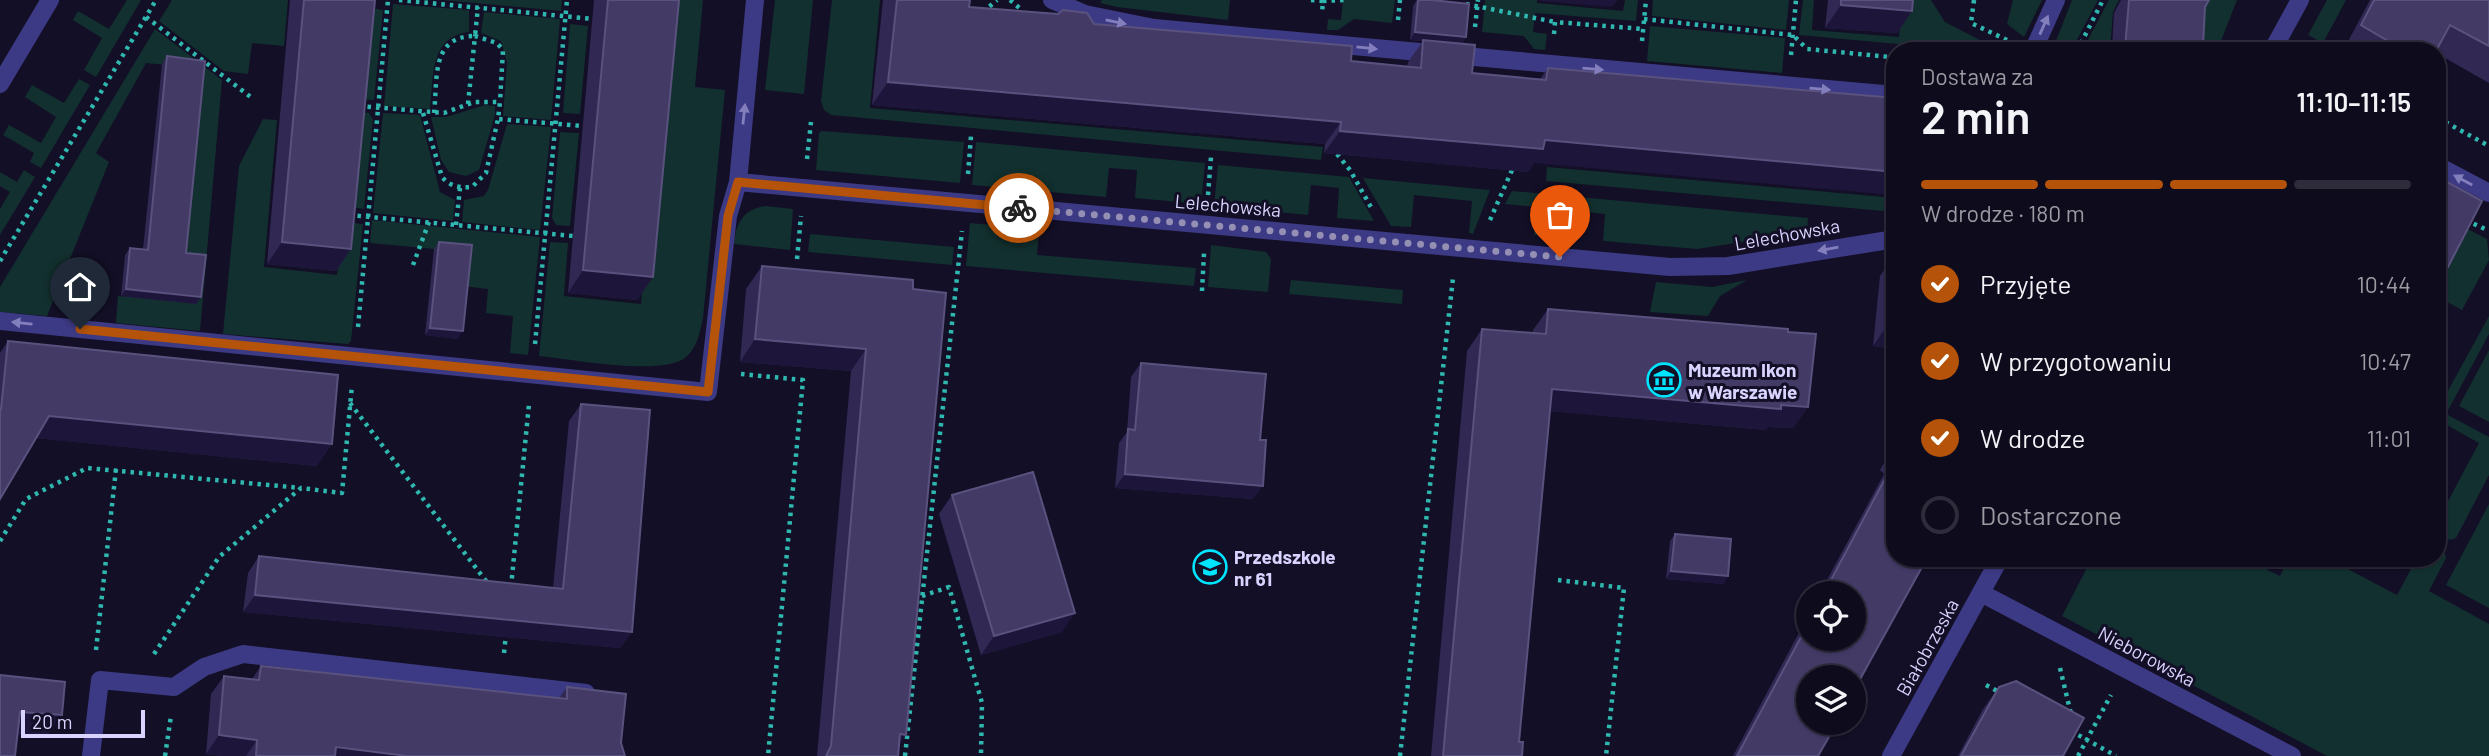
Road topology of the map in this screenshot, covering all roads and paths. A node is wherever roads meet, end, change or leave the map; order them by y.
1 (50, 0) edge
2 (156, 0) edge
3 (388, 0) edge
4 (398, 0) edge
5 (567, 0) edge
6 (755, 0) edge
7 (997, 0) edge
8 (1052, 0) edge
9 (1311, 0) edge
10 (1345, 0) edge
11 (1400, 0) edge
12 (1646, 0) edge
13 (1796, 0) edge
14 (1974, 0) edge
15 (2056, 0) edge
16 (2104, 0) edge
17 (2300, 0) edge
18 (1323, 1) edge
19 (1454, 2) edge
20 (1478, 2) edge
21 (478, 8) junction
22 (981, 15) edge
23 (566, 16) junction
24 (146, 17) junction
25 (1322, 17) dead end
26 (593, 19) dead end
27 (1644, 19) junction
28 (1555, 22) junction
29 (1476, 23) dead end
30 (1398, 24) dead end
31 (1643, 29) junction
32 (1793, 35) junction
33 (475, 36) junction
34 (1554, 37) dead end
35 (2011, 42) edge
36 (2037, 42) edge
37 (2082, 42) edge
38 (2277, 42) edge
39 (1642, 51) dead end
40 (1886, 57) edge
41 (1790, 62) dead end
42 (0, 84) edge
43 (1886, 94) edge
44 (252, 98) dead end
45 (500, 102) junction
46 (351, 105) edge
47 (468, 105) junction
48 (377, 108) junction
49 (423, 113) junction
50 (434, 113) junction
51 (498, 119) junction
52 (810, 122) dead end
53 (2446, 122) edge
54 (556, 124) junction
55 (583, 126) dead end
56 (971, 136) dead end
57 (2489, 146) edge
58 (1337, 154) edge
59 (1212, 157) dead end
60 (1512, 170) edge
61 (2446, 170) edge
62 (806, 172) dead end
63 (967, 176) dead end
64 (738, 182) junction
65 (460, 188) junction
66 (2489, 193) edge
67 (1208, 197) dead end
68 (802, 205) dead end
69 (341, 214) edge
70 (1375, 214) dead end
71 (2458, 215) edge
72 (367, 217) junction
73 (963, 220) dead end
74 (429, 222) junction
75 (1489, 222) dead end
76 (456, 225) junction
77 (2489, 231) edge
78 (546, 234) junction
79 (573, 236) dead end
80 (1886, 240) edge
81 (1205, 242) dead end
82 (797, 259) dead end
83 (0, 261) edge
84 (412, 265) dead end
85 (1454, 276) dead end
86 (1202, 291) dead end
87 (0, 321) edge
88 (357, 337) dead end
89 (534, 355) dead end
90 (353, 373) dead end
91 (733, 373) dead end
92 (531, 390) dead end
93 (350, 402) junction
94 (116, 469) junction
95 (301, 488) junction
96 (0, 541) edge
97 (1995, 567) edge
98 (1558, 580) dead end
99 (492, 589) edge
100 (1981, 593) junction
101 (922, 596) junction
102 (510, 597) edge
103 (507, 623) edge
104 (95, 653) dead end
105 (2058, 657) dead end
106 (133, 684) junction
107 (500, 685) junction
108 (1986, 685) dead end
109 (174, 687) junction
110 (2115, 688) dead end
111 (586, 693) edge
112 (2008, 697) edge
113 (2064, 728) edge
114 (2076, 734) junction
115 (2087, 740) junction
116 (981, 755) edge
117 (91, 756) edge
118 (165, 756) edge
119 (768, 756) edge
120 (905, 756) edge
121 (1400, 756) edge
122 (1606, 756) edge
123 (1891, 756) edge
124 (2078, 756) edge
125 (2116, 756) edge
126 (2292, 756) edge

1 - 42 street
2 - 24 path
3 - 48 path
4 - 21 path
5 - 23 path
64 -> 6 street
7 - 22 path
8 -> 43 street
9 - 18 path
10 - 18 path
11 - 30 path
12 - 27 path
13 - 32 path
14 - 35 path
36 -> 15 street
16 - 37 path
17 - 38 street
18 - 25 path
19 - 20 path
20 - 28 path
20 - 29 path
21 - 23 path
21 - 33 path
23 - 26 path
23 - 54 path
24 - 44 path
24 - 83 path
27 - 31 path
27 - 32 path
28 - 31 path
28 - 34 path
31 - 39 path
32 - 40 path
32 - 41 path
33 - 45 path
33 - 47 path
33 - 50 path
45 - 47 path
45 - 51 path
46 - 48 path
47 - 50 path
48 - 49 path
48 - 72 path
49 - 50 path
49 - 65 path
51 - 54 path
51 - 65 path
52 - 62 path
53 - 57 path
54 - 55 path
54 - 78 path
56 - 63 path
58 - 70 path
59 - 67 path
60 - 75 path
66 -> 61 street
80 -> 64 street, Lelechowska
64 -> 87 street
65 - 76 path
68 - 82 path
69 - 72 path
71 - 77 path
72 - 74 path
72 - 88 path
73 - 101 path
74 - 76 path
74 - 84 path
76 - 78 path
78 - 79 path
78 - 89 path
81 - 86 path
85 - 121 path
90 - 93 path
91 - 119 path
92 - 102 path
93 - 95 path
93 - 99 path
94 - 95 path
94 - 96 path
94 - 104 path
95 - 106 path
97 - 100 street, Białobrzeska
98 - 122 path
100 - 123 street, Białobrzeska
100 - 126 street, Nieborowska
101 - 116 path
101 - 120 path
103 - 107 path
105 - 114 path
106 - 109 street
106 - 117 street
107 - 109 street
107 - 111 street
108 - 112 path
109 - 118 path
110 - 115 path
113 - 114 path
114 - 115 path
115 - 124 path
115 - 125 path

